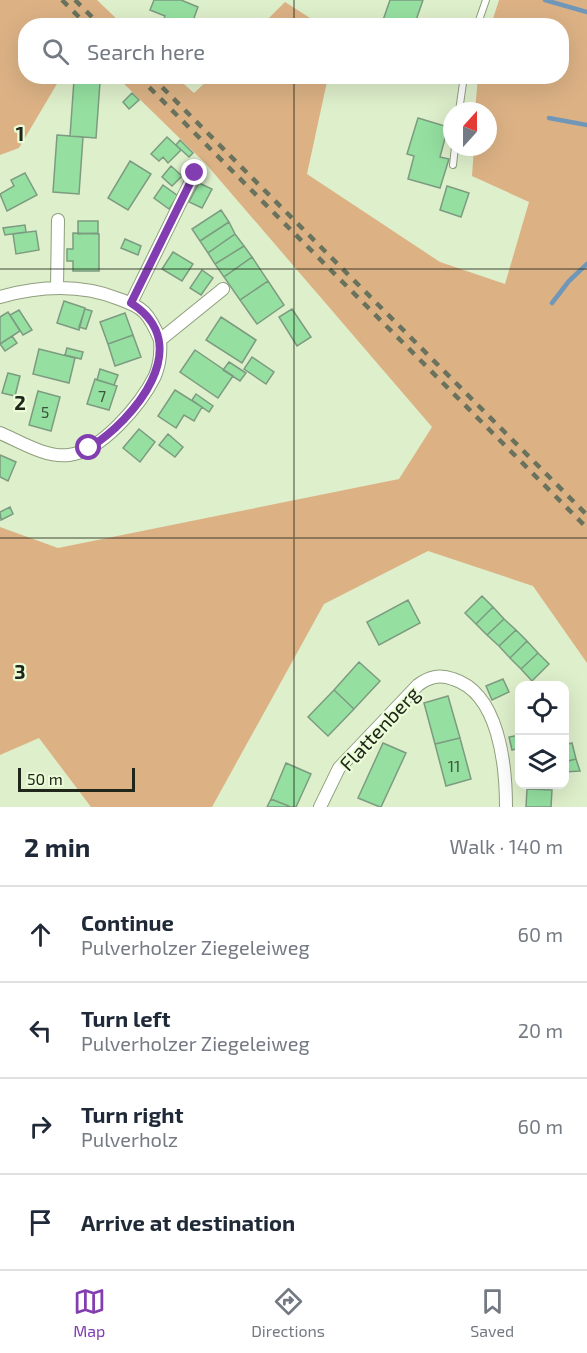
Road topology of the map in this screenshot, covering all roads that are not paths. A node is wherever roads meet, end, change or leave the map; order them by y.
1 (486, 0) edge
2 (480, 18) edge
3 (463, 84) edge
4 (460, 102) edge
5 (454, 156) edge
6 (453, 165) dead end
7 (195, 173) dead end
8 (58, 220) dead end
9 (57, 288) junction
10 (224, 289) dead end
11 (0, 297) edge
12 (131, 303) junction
13 (160, 340) junction
14 (0, 433) edge
15 (320, 807) edge
16 (506, 807) edge

1 - 2 lane
3 - 4 lane
5 - 6 lane
7 - 12 street
8 - 9 street
9 - 11 street
9 - 12 street
10 - 13 street
12 - 13 street
13 - 14 street
15 - 16 street, Flattenberg

